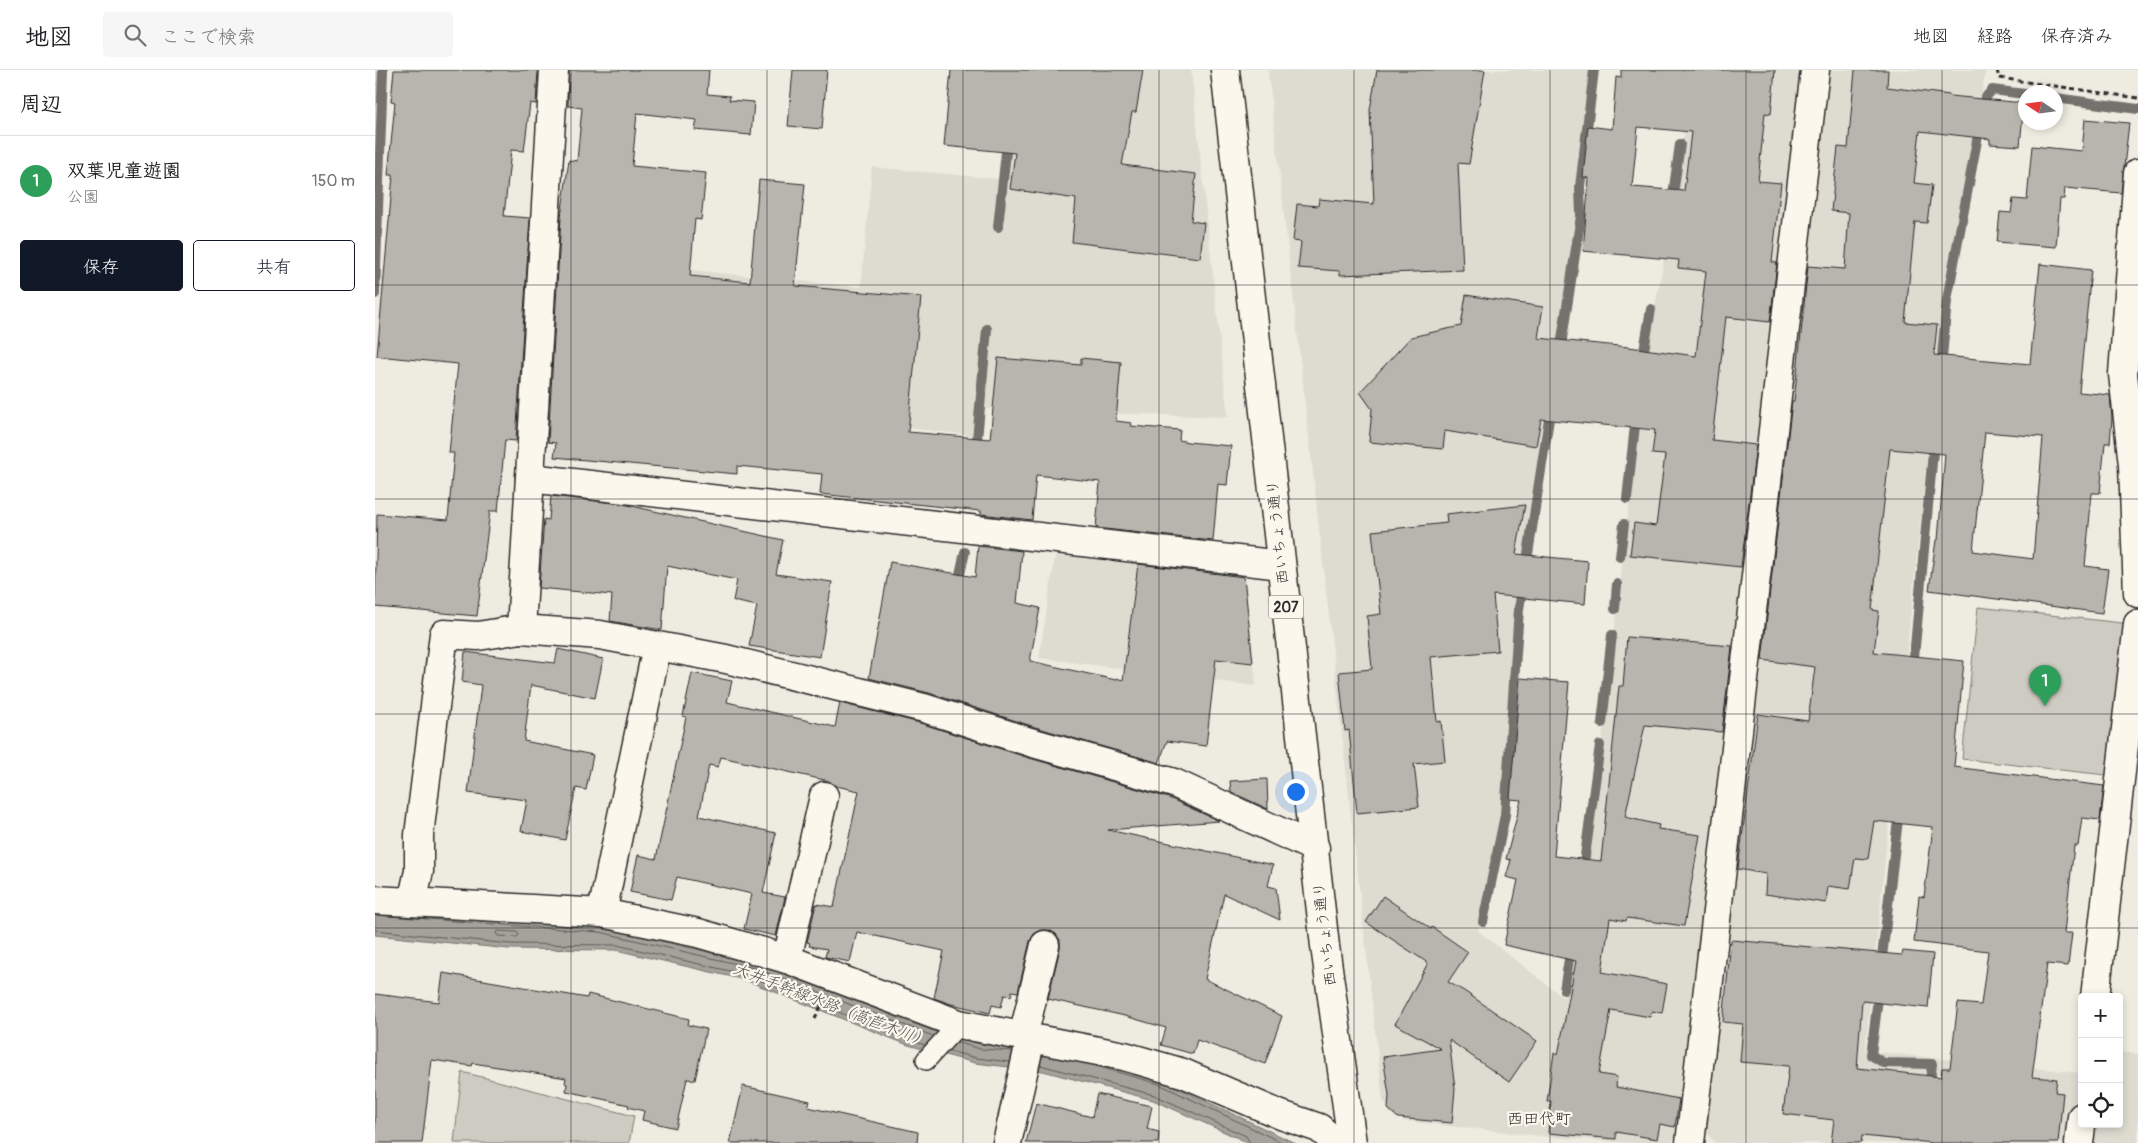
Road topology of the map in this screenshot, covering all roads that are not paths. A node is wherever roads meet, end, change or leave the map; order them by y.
1 (554, 70) edge
2 (1225, 70) edge
3 (1815, 70) edge
4 (2138, 173) edge
5 (530, 478) junction
6 (1281, 565) junction
7 (2138, 593) edge
8 (2138, 624) edge
9 (521, 629) junction
10 (657, 646) junction
11 (824, 796) dead end
12 (1315, 848) junction
13 (375, 900) edge
14 (412, 902) junction
15 (602, 913) junction
16 (1045, 945) dead end
17 (787, 960) junction
18 (2095, 993) edge
19 (959, 1024) junction
20 (1027, 1037) junction
21 (926, 1060) dead end
22 (2081, 1128) edge
23 (1007, 1143) edge
24 (1337, 1143) edge
25 (1352, 1143) edge
26 (1690, 1143) edge
27 (2079, 1143) edge

1 - 5 main road
2 - 6 main road, 西いちょう通り / 207
3 - 26 main road
4 - 7 main road
5 - 6 main road
5 - 9 main road
6 - 12 main road, 西いちょう通り / 207
8 - 18 main road
9 - 10 main road
9 - 14 main road
10 - 12 main road
10 - 15 main road
11 - 17 main road
12 - 25 main road, 西いちょう通り / 207
13 - 14 main road
14 - 15 main road
15 - 17 main road
16 - 20 main road
17 - 19 main road
19 - 20 main road
19 - 21 lane
20 - 23 main road
20 - 24 main road
22 - 27 main road

